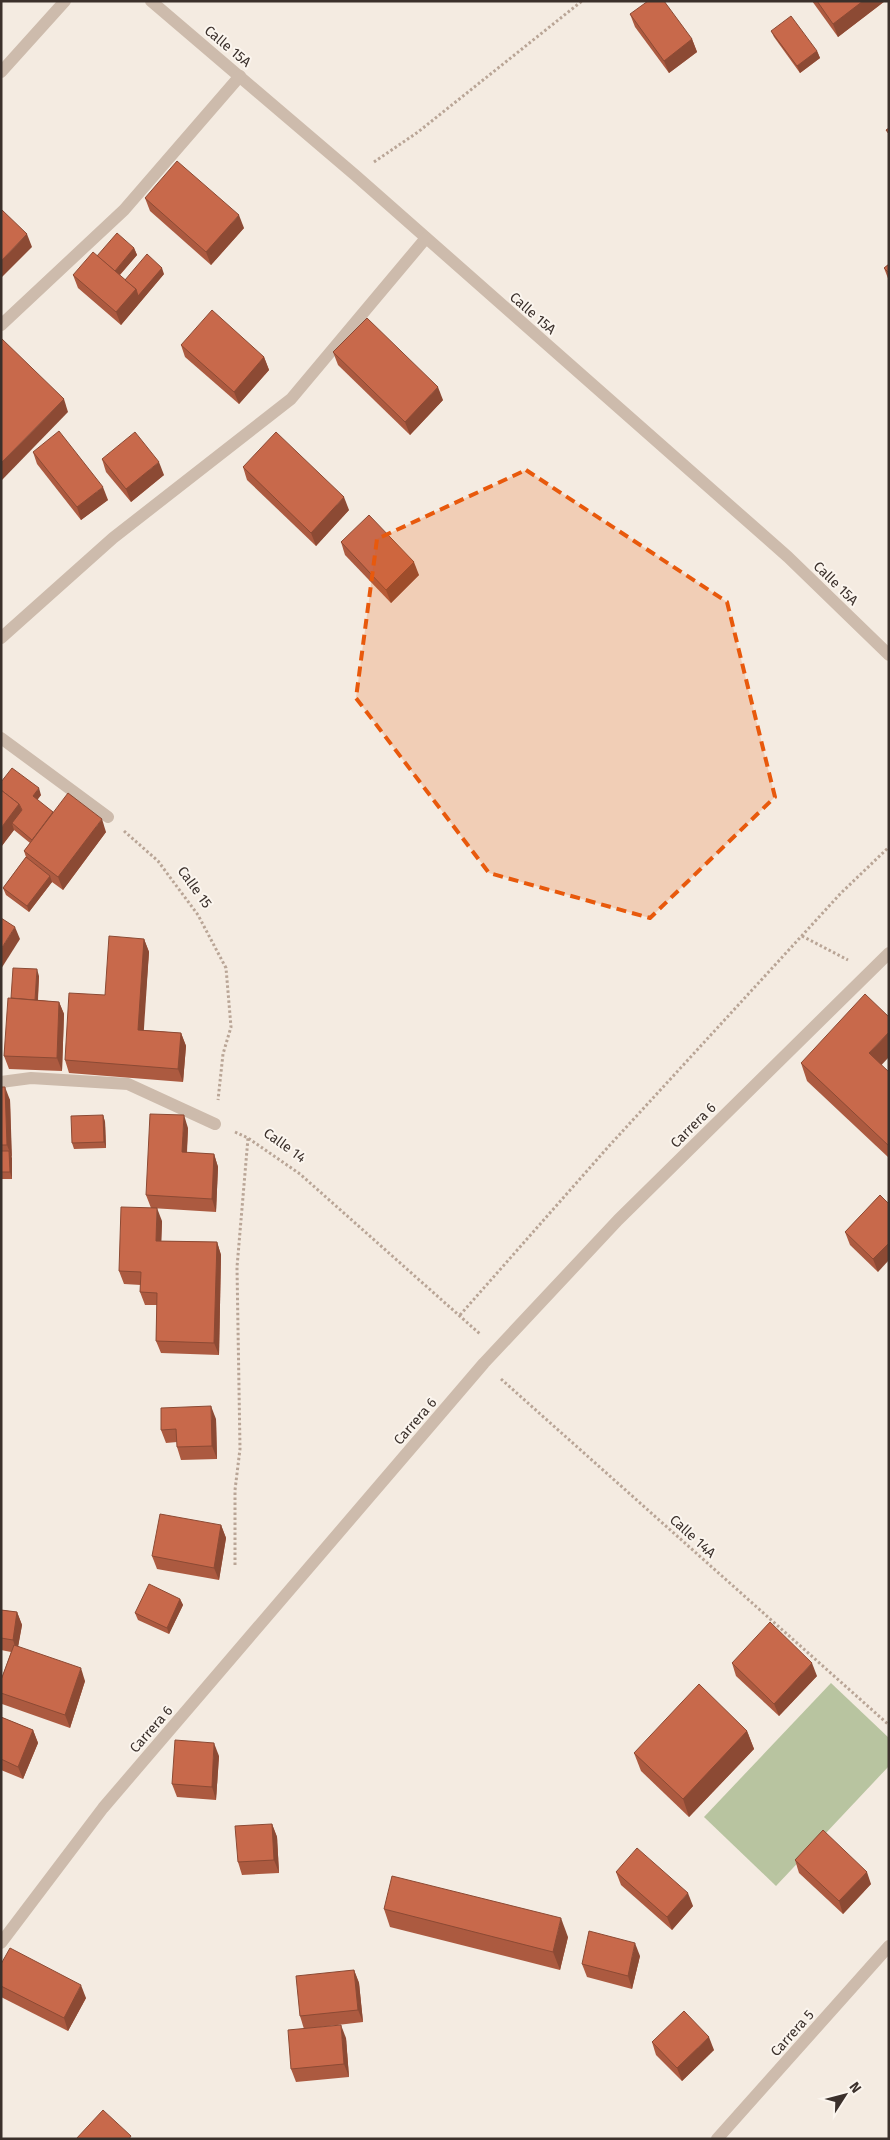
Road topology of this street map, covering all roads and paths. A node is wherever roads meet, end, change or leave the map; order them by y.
1 (65, 1) edge
2 (151, 1) edge
3 (582, 1) edge
4 (1, 72) edge
5 (240, 76) junction
6 (355, 176) junction
7 (426, 238) junction
8 (1, 326) edge
9 (1, 638) edge
10 (889, 655) edge
11 (1, 738) edge
12 (108, 817) joint
13 (889, 847) edge
14 (802, 936) junction
15 (887, 958) edge
16 (869, 971) junction
17 (1, 1082) edge
18 (215, 1124) junction
19 (248, 1138) junction
20 (460, 1315) junction
21 (497, 1349) junction
22 (484, 1364) junction
23 (235, 1565) dead end
24 (889, 1725) edge
25 (1, 1943) edge
26 (889, 1946) edge
27 (717, 2139) edge

1 - 4 street
2 - 5 street, Calle 15A
3 - 6 path
5 - 6 street, Calle 15A
5 - 8 street
6 - 7 street, Calle 15A
7 - 9 street
7 - 10 street, Calle 15A
11 - 12 street
12 - 18 path, Calle 15
13 - 14 path
14 - 16 path
14 - 20 path
15 - 16 street, Carrera 6
16 - 21 street, Carrera 6
17 - 18 street
18 - 19 path, Calle 14
19 - 20 path, Calle 14
19 - 23 path
20 - 21 path, Calle 14
21 - 22 street, Carrera 6
22 - 24 path, Calle 14A
22 - 25 street, Carrera 6
26 - 27 street, Carrera 5

